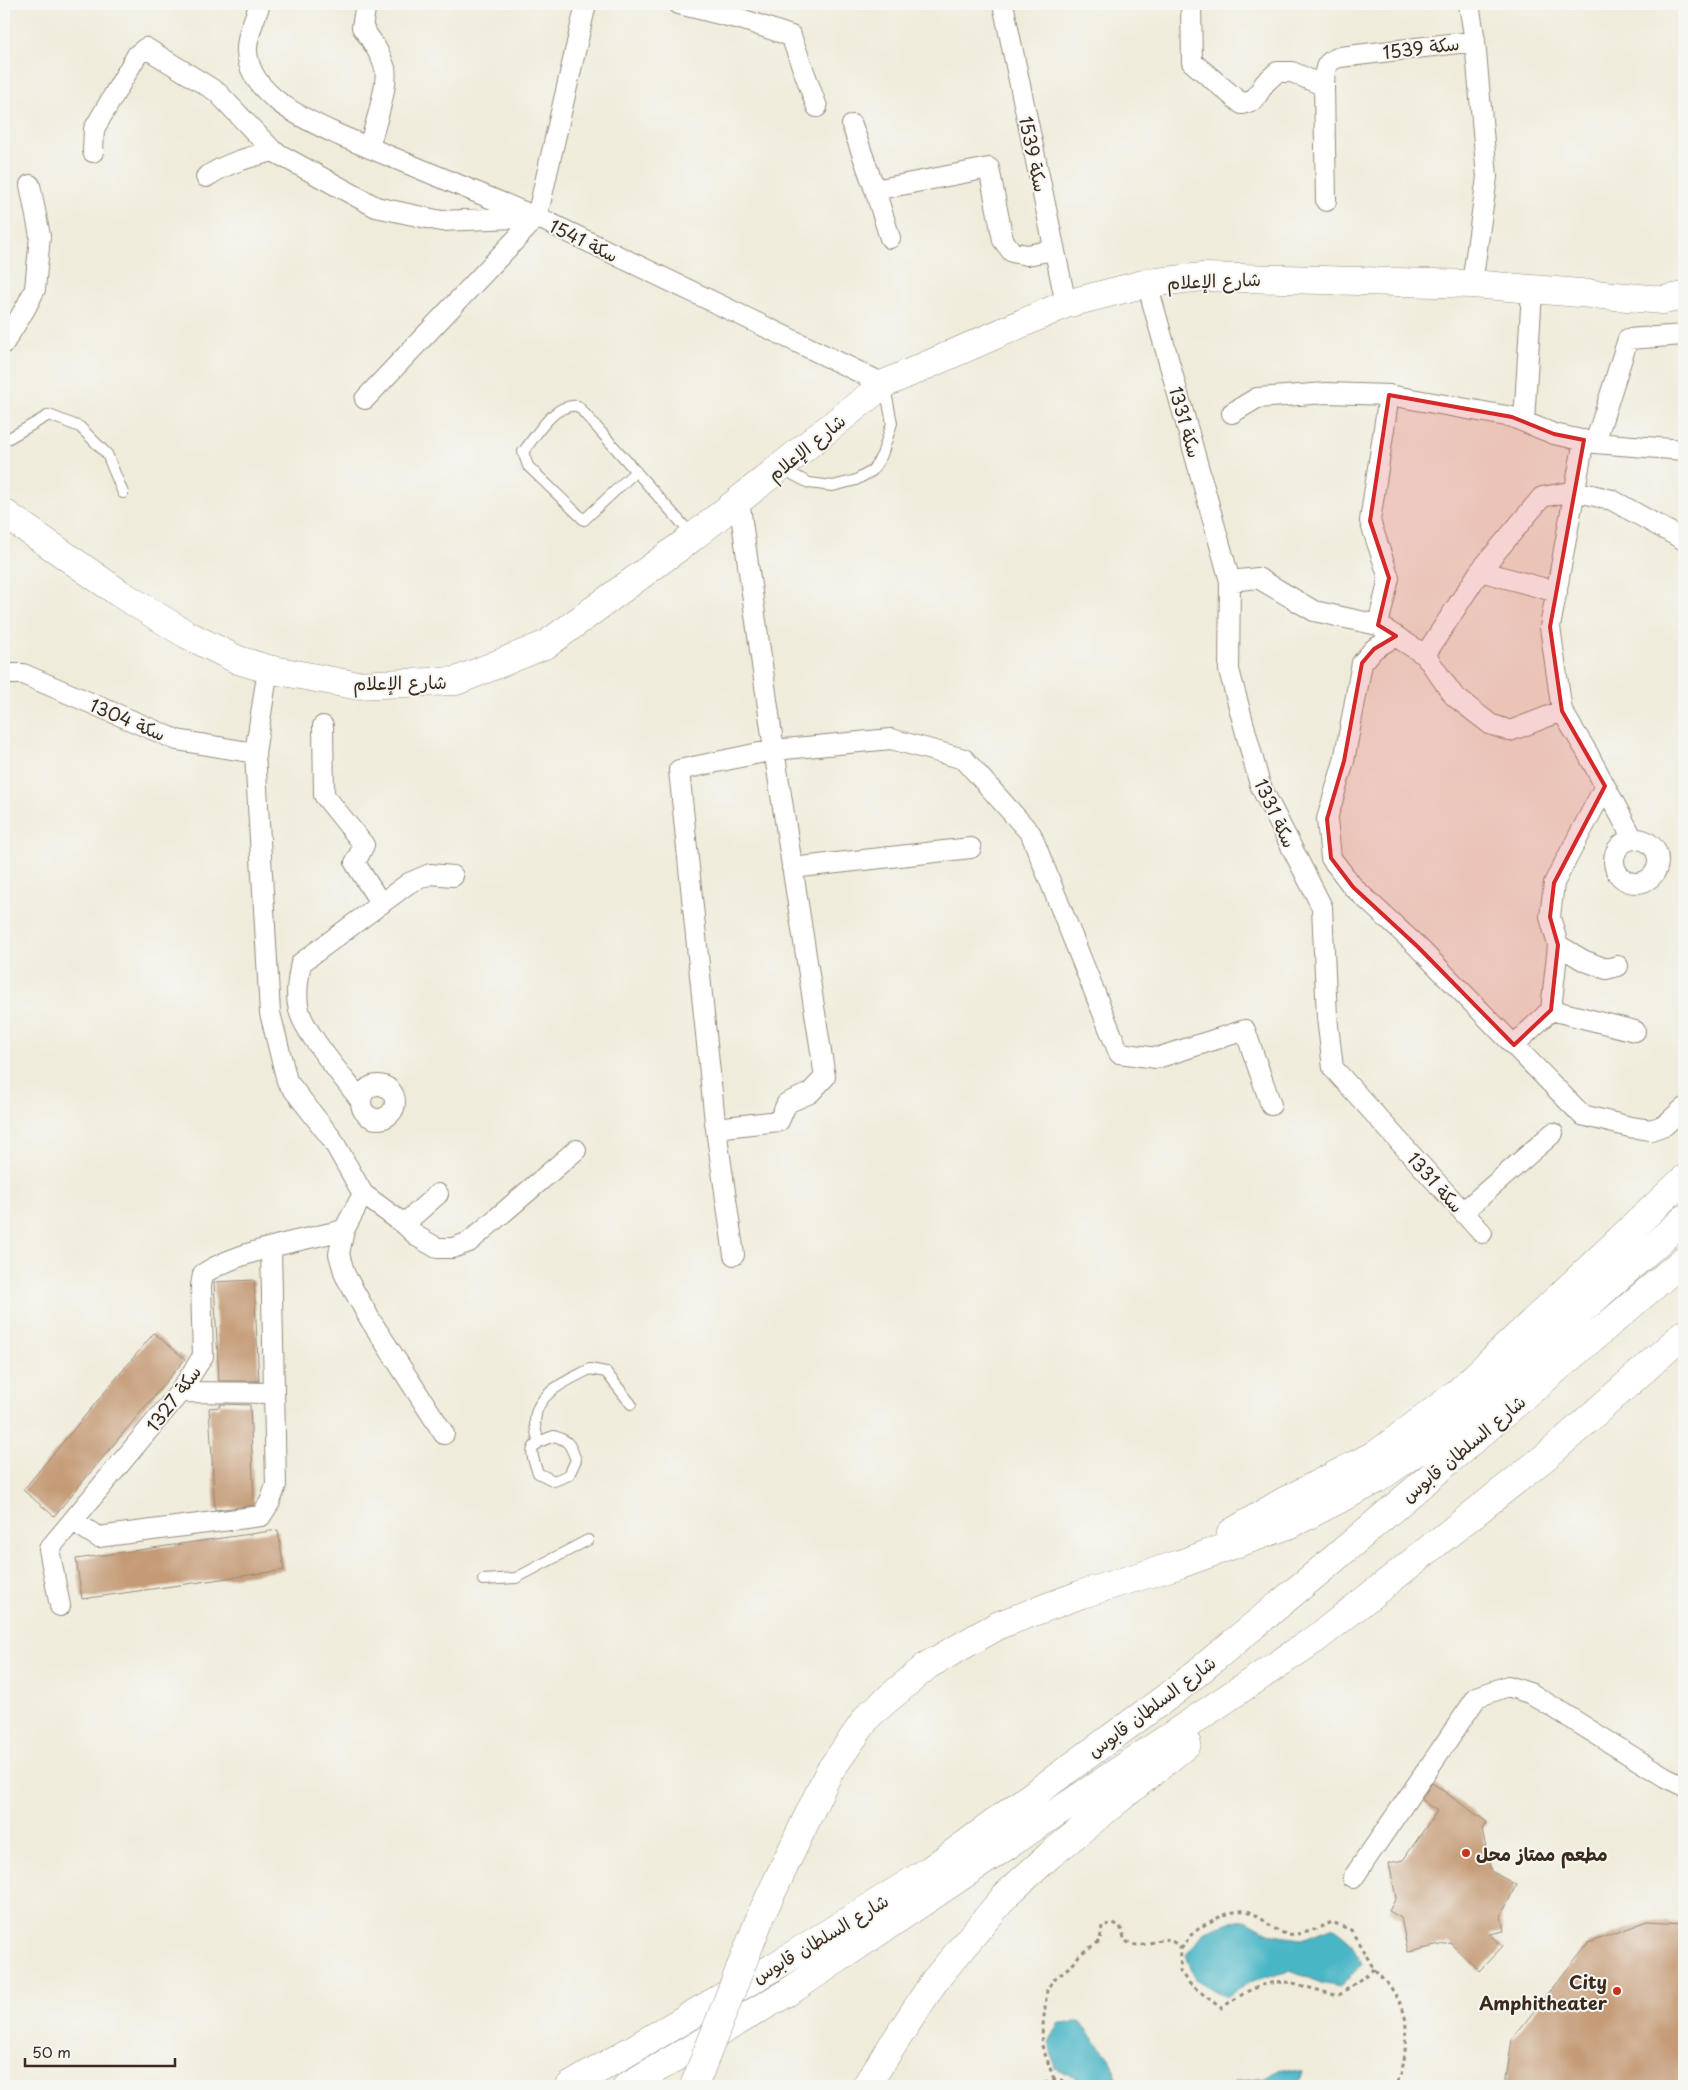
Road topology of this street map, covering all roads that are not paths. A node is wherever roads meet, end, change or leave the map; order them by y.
1 (260, 4) edge
2 (366, 4) edge
3 (586, 4) edge
4 (679, 4) edge
5 (1003, 4) edge
6 (1191, 4) edge
7 (1470, 4) edge
8 (1475, 41) junction
9 (1324, 86) junction
10 (818, 106) dead end
11 (852, 125) dead end
12 (369, 147) junction
13 (273, 151) junction
14 (94, 152) dead end
15 (206, 177) dead end
16 (30, 184) dead end
17 (875, 190) junction
18 (1326, 201) dead end
19 (537, 217) junction
20 (890, 238) dead end
21 (1054, 250) junction
22 (1147, 283) junction
23 (1472, 284) junction
24 (1532, 291) junction
25 (1684, 296) edge
26 (1066, 304) junction
27 (1684, 335) edge
28 (4, 343) edge
29 (884, 384) junction
30 (1389, 395) junction
31 (365, 399) dead end
32 (1232, 413) dead end
33 (1524, 422) junction
34 (4, 441) edge
35 (1589, 442) junction
36 (1684, 449) edge
37 (1684, 458) edge
38 (779, 468) junction
39 (636, 471) junction
40 (1575, 491) junction
41 (123, 493) dead end
42 (739, 500) junction
43 (4, 513) edge
44 (693, 537) junction
45 (1684, 540) edge
46 (1480, 571) junction
47 (1230, 581) junction
48 (1557, 592) junction
49 (1378, 625) junction
50 (1396, 636) junction
51 (1425, 655) junction
52 (268, 669) junction
53 (4, 674) edge
54 (1562, 711) junction
55 (323, 726) dead end
56 (774, 750) junction
57 (255, 753) junction
58 (1605, 786) junction
59 (1633, 839) dead end
60 (971, 848) dead end
61 (792, 868) junction
62 (453, 876) dead end
63 (381, 904) junction
64 (1558, 945) junction
65 (1618, 966) dead end
66 (1551, 1010) junction
67 (1636, 1031) dead end
68 (1514, 1045) junction
69 (360, 1101) dead end
70 (1271, 1105) dead end
71 (1684, 1108) edge
72 (716, 1128) junction
73 (1553, 1133) dead end
74 (576, 1150) dead end
75 (1684, 1180) edge
76 (363, 1194) junction
77 (438, 1194) dead end
78 (1463, 1212) junction
79 (1684, 1218) edge
80 (404, 1224) junction
81 (344, 1230) junction
82 (1482, 1233) dead end
83 (271, 1248) junction
84 (734, 1255) dead end
85 (1684, 1260) edge
86 (1684, 1334) edge
87 (180, 1392) junction
88 (274, 1393) junction
89 (630, 1404) dead end
90 (444, 1434) dead end
91 (538, 1442) junction
92 (73, 1521) junction
93 (588, 1540) dead end
94 (1180, 1564) junction
95 (483, 1580) dead end
96 (60, 1606) dead end
97 (1317, 1638) junction
98 (1684, 1786) edge
99 (1353, 1878) dead end
100 (570, 2086) edge
101 (627, 2086) edge
102 (694, 2086) edge
103 (866, 2086) edge

1 - 12 street
2 - 12 street
3 - 19 street
4 - 10 street
5 - 21 street, سكة 1539
6 - 9 street
7 - 8 street, سكة 1539
8 - 9 street, سكة 1539
8 - 23 street, سكة 1539
9 - 18 street, سكة 1539
11 - 17 street
12 - 19 street
13 - 14 street, سكة 1541
13 - 15 street
13 - 19 street, سكة 1541
16 - 28 street
17 - 20 street
17 - 21 street
19 - 29 street, سكة 1541
19 - 31 street
21 - 26 street, سكة 1539
22 - 23 main road, شارع الإعلام
22 - 26 main road, شارع الإعلام
22 - 47 street, سكة 1331
23 - 24 main road, شارع الإعلام
24 - 25 main road, شارع الإعلام
24 - 33 street
26 - 29 main road, شارع الإعلام
27 - 35 street
29 - 38 main road, شارع الإعلام
29 - 38 lane
30 - 32 street
30 - 33 street
30 - 49 street
33 - 35 street
34 - 41 lane
35 - 36 street
35 - 40 street
36 - 37 street
38 - 42 main road, شارع الإعلام
39 - 39 lane
39 - 44 lane
40 - 45 street
40 - 46 street
40 - 48 street
42 - 44 main road, شارع الإعلام
42 - 56 street
43 - 52 main road, شارع الإعلام
44 - 52 main road, شارع الإعلام
46 - 48 street
46 - 51 street
47 - 49 street
47 - 78 street, سكة 1331
48 - 54 street
49 - 50 street
50 - 51 street
50 - 68 street
51 - 54 street
52 - 57 street
53 - 57 street, سكة 1304
54 - 58 street
55 - 63 street
56 - 61 street
56 - 70 street
56 - 72 street
57 - 76 street
58 - 59 street
58 - 64 street
60 - 61 street
61 - 72 street
62 - 63 street
63 - 69 street
64 - 65 street
64 - 66 street
66 - 67 street
66 - 68 street
68 - 71 street
72 - 84 street
73 - 78 street
74 - 80 street
75 - 94 main road
76 - 80 street
76 - 81 street
77 - 80 street
78 - 82 street, سكة 1331
79 - 94 main road
81 - 83 street, سكة 1327
81 - 90 street
83 - 87 street, سكة 1327
83 - 88 street
85 - 100 main road, شارع السلطان قابوس
86 - 97 main road, شارع السلطان قابوس
87 - 88 street
87 - 92 street, سكة 1327
88 - 92 street
89 - 91 lane
91 - 91 lane
92 - 96 street, سكة 1327
93 - 95 lane
94 - 102 main road, bridge
97 - 101 main road, شارع السلطان قابوس
97 - 103 main road
98 - 99 street

